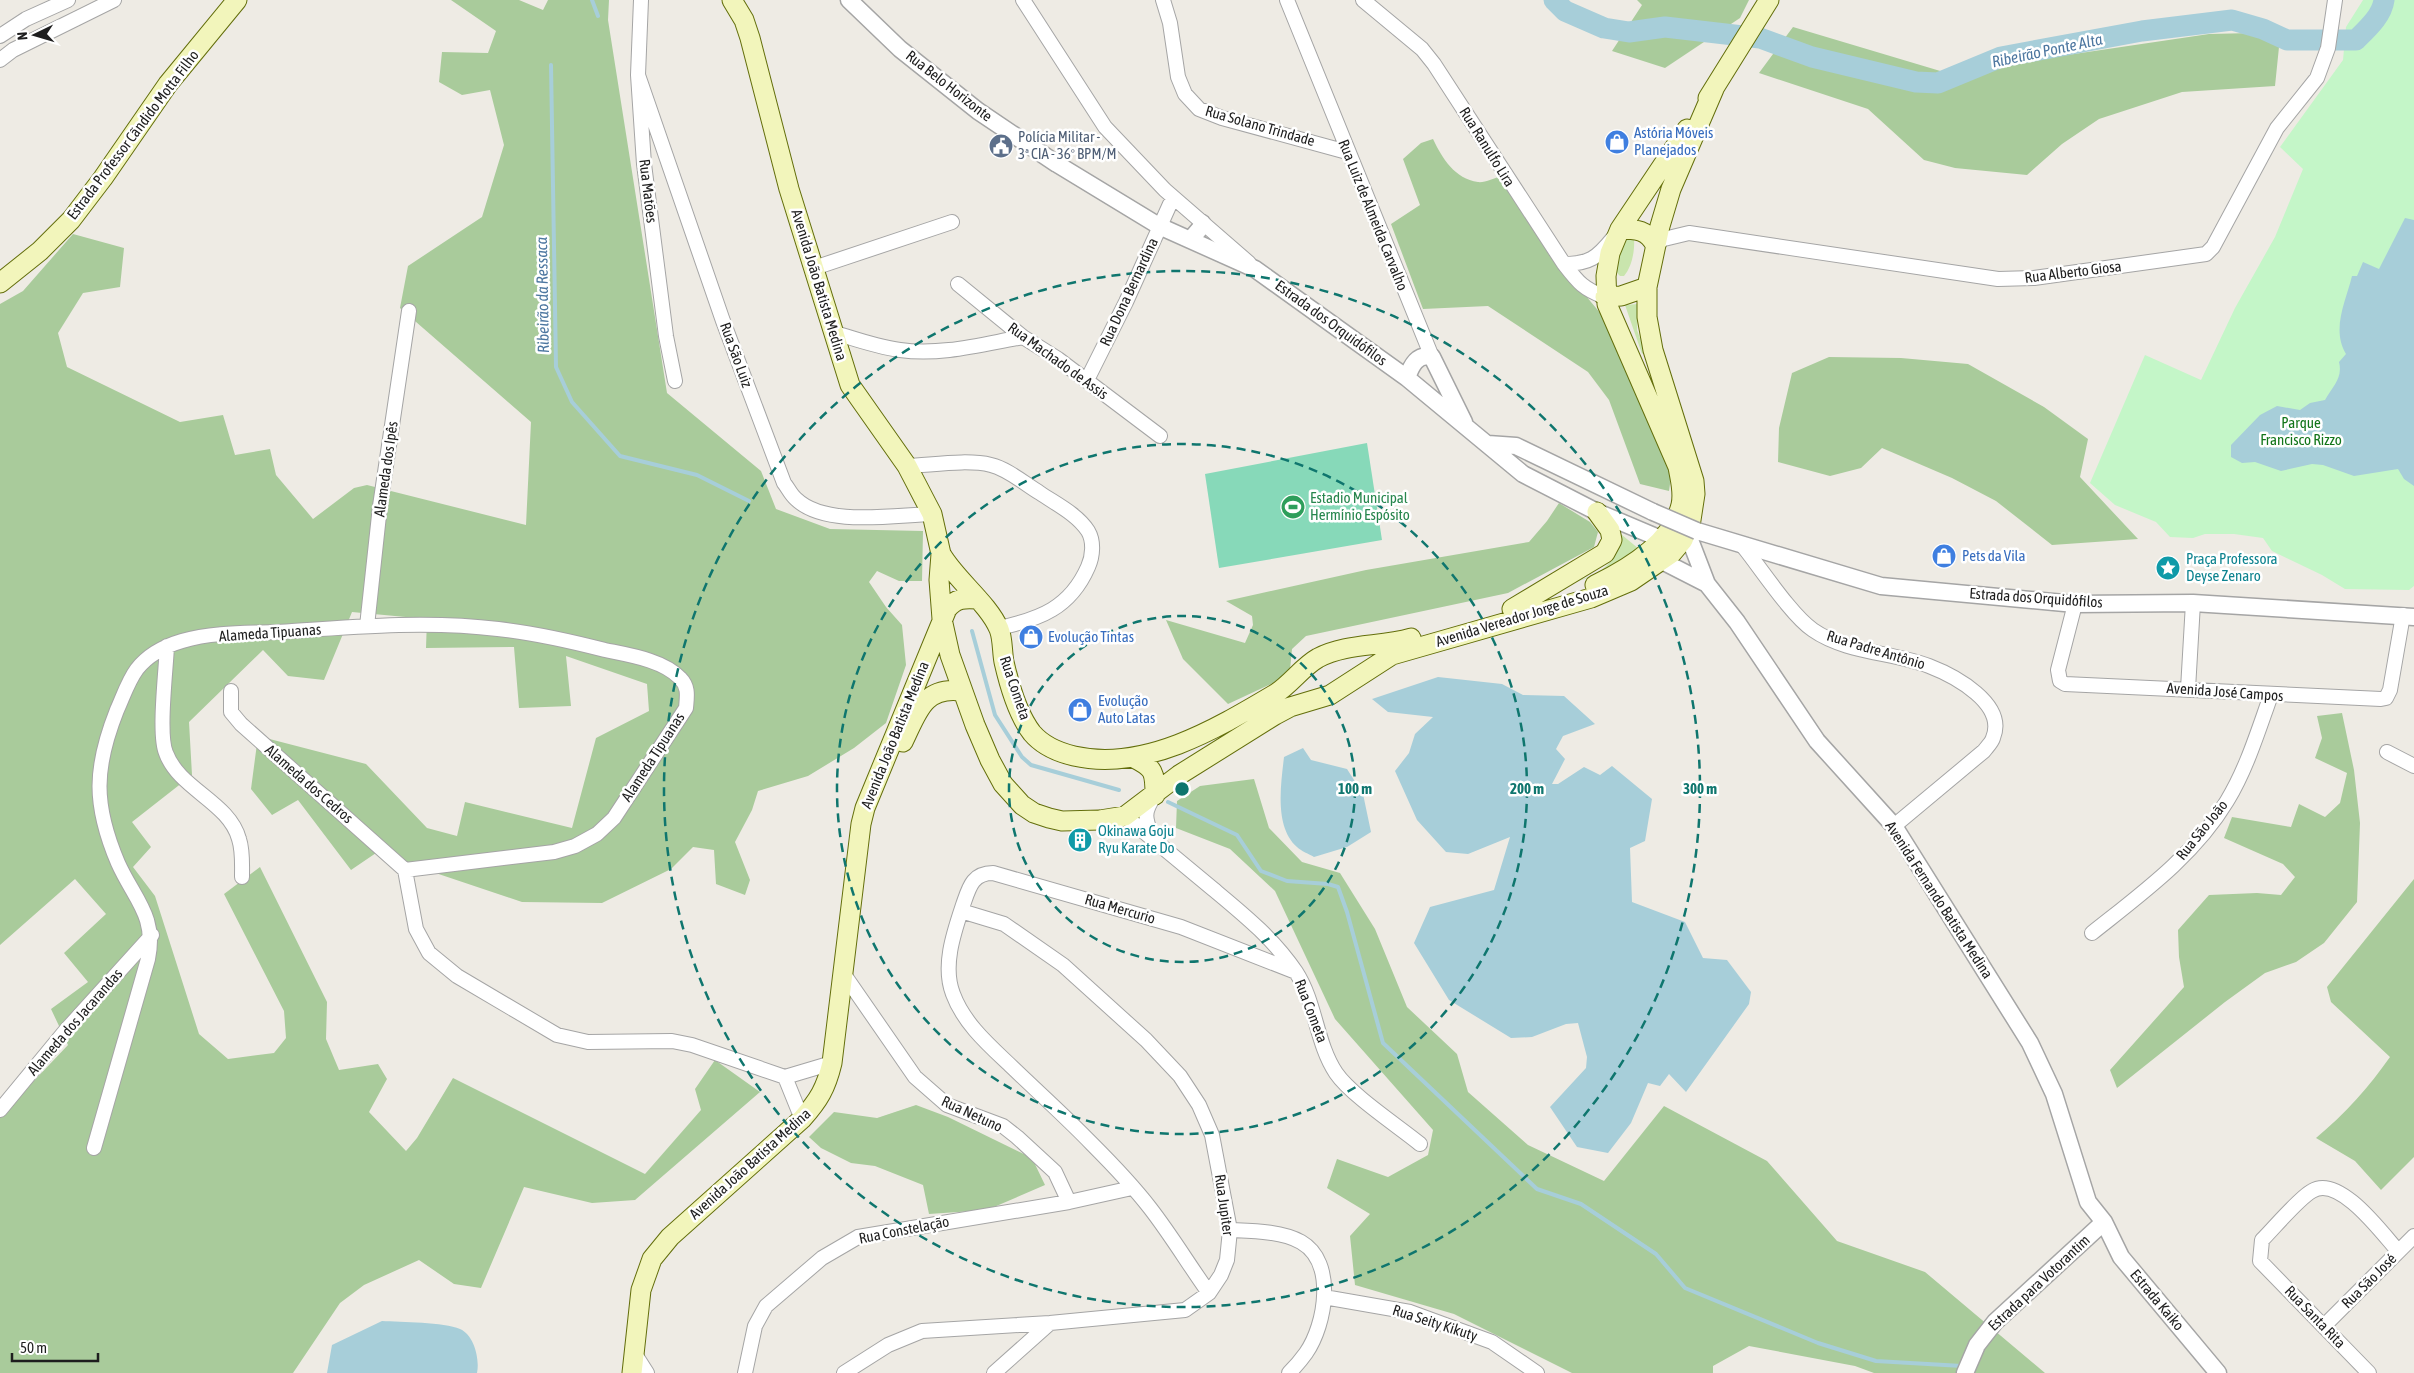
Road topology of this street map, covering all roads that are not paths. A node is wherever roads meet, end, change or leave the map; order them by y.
1 (68, 0) edge
2 (114, 0) edge
3 (237, 0) edge
4 (641, 0) edge
5 (732, 0) edge
6 (849, 0) edge
7 (1023, 0) edge
8 (1163, 0) edge
9 (1287, 0) edge
10 (1363, 0) edge
11 (2335, 0) edge
12 (1768, 2) edge
13 (0, 36) edge
14 (0, 60) edge
15 (638, 75) junction
16 (1714, 89) junction
17 (1347, 152) junction
18 (1177, 204) junction
19 (952, 222) dead end
20 (1202, 223) junction
21 (1159, 226) junction
22 (1620, 229) junction
23 (1191, 240) junction
24 (1655, 245) junction
25 (1564, 264) junction
26 (814, 268) junction
27 (1255, 269) junction
28 (0, 283) edge
29 (958, 284) dead end
30 (1647, 287) junction
31 (1605, 297) junction
32 (409, 311) dead end
33 (832, 332) junction
34 (1023, 337) junction
35 (1432, 357) junction
36 (1407, 378) junction
37 (1087, 380) junction
38 (674, 381) dead end
39 (1445, 381) junction
40 (1423, 391) junction
41 (1466, 426) junction
42 (1160, 436) dead end
43 (1488, 444) junction
44 (1516, 446) junction
45 (907, 466) junction
46 (1523, 474) junction
47 (1598, 512) junction
48 (932, 514) junction
49 (1692, 531) junction
50 (1661, 539) junction
51 (1742, 545) junction
52 (941, 554) junction
53 (1662, 560) junction
54 (1707, 584) junction
55 (978, 599) junction
56 (2193, 603) junction
57 (2075, 604) junction
58 (1512, 609) junction
59 (2409, 616) edge
60 (942, 619) junction
61 (367, 626) junction
62 (998, 628) junction
63 (167, 646) junction
64 (1308, 664) junction
65 (2188, 689) junction
66 (231, 690) dead end
67 (961, 691) junction
68 (1330, 695) junction
69 (2271, 695) junction
70 (2387, 752) dead end
71 (1134, 758) junction
72 (2414, 766) edge
73 (1155, 795) junction
74 (1126, 816) junction
75 (1894, 826) junction
76 (1153, 840) junction
77 (859, 855) junction
78 (405, 870) junction
79 (242, 877) dead end
80 (961, 911) junction
81 (2092, 934) dead end
82 (152, 935) junction
83 (1296, 972) junction
84 (843, 973) junction
85 (832, 1063) junction
86 (785, 1077) junction
87 (0, 1110) edge
88 (802, 1119) junction
89 (1420, 1144) dead end
90 (94, 1148) dead end
91 (1132, 1188) junction
92 (1069, 1202) junction
93 (2104, 1222) junction
94 (1230, 1230) junction
95 (2414, 1236) edge
96 (2398, 1251) junction
97 (1209, 1293) junction
98 (1324, 1297) junction
99 (1050, 1323) junction
100 (2324, 1326) junction
101 (632, 1351) junction
102 (851, 1371) edge
103 (1533, 1372) edge
104 (632, 1373) edge
105 (646, 1373) edge
106 (746, 1373) edge
107 (994, 1373) edge
108 (1289, 1373) edge
109 (1966, 1373) edge
110 (2218, 1373) edge
111 (2369, 1373) edge

1 - 13 street
2 - 14 street
3 - 28 main road, Estrada Professor Cãndido Motta Filho
4 - 15 street, Rua Matões
5 - 26 main road, Avenida João Batista Medina
6 - 21 street, Rua Belo Horizonte
7 - 18 street
8 - 17 street, Rua Solano Trindade
9 - 17 street, Rua Luiz de Almeida Carvalho
10 - 25 street, Rua Ranulfo Lira
11 - 24 street, Rua Alberto Giosa
12 - 16 main road, Avenida Vereador Jorge de Souza
15 - 38 street, Rua Matões
15 - 48 street, Rua São Luiz
16 - 22 main road, Avenida Vereador Jorge de Souza
16 - 24 main road, Avenida Vereador Jorge de Souza
17 - 35 street, Rua Luiz de Almeida Carvalho
18 - 20 street
18 - 21 street, Rua Dona Bernardina
19 - 26 street
20 - 23 street
20 - 27 street
21 - 23 street, Rua Belo Horizonte
21 - 37 street, Rua Dona Bernardina
22 - 24 main road
22 - 25 street, Avenida Vereador Jorge de Souza
22 - 31 main road, Avenida Vereador Jorge de Souza
23 - 27 street, Estrada dos Orquidófilos
24 - 30 main road, Avenida Vereador Jorge de Souza
25 - 31 street, Rua Ranulfo Lira
26 - 33 main road, Avenida João Batista Medina
27 - 36 street, Estrada dos Orquidófilos
29 - 34 street, Rua Machado de Assis
30 - 31 main road
30 - 49 main road, Avenida Vereador Jorge de Souza
31 - 50 main road, Avenida Vereador Jorge de Souza
32 - 61 street, Alameda dos Ipês
33 - 34 street
33 - 45 main road, Avenida João Batista Medina
34 - 37 street, Rua Machado de Assis
35 - 36 street
35 - 39 street, Rua Luiz de Almeida Carvalho
36 - 40 street
37 - 42 street, Rua Machado de Assis
39 - 40 street
39 - 41 street, Rua Luiz de Almeida Carvalho
40 - 41 street
41 - 43 street
43 - 44 street
43 - 46 street
44 - 46 street
44 - 49 street, Estrada dos Orquidófilos, bridge
45 - 48 main road, Avenida João Batista Medina
45 - 62 street
46 - 47 street
47 - 50 street
47 - 58 main road
48 - 52 main road, Avenida João Batista Medina
49 - 51 street, Estrada dos Orquidófilos
49 - 53 main road, Avenida Vereador Jorge de Souza
49 - 54 street, Avenida Fernando Batista Medina
50 - 58 main road, Avenida Vereador Jorge de Souza
51 - 57 street, Estrada dos Orquidófilos
51 - 75 street, Rua Padre Antônio
52 - 55 main road, Avenida João Batista Medina
52 - 60 main road, Avenida João Batista Medina
53 - 54 street, Avenida Fernando Batista Medina
53 - 68 main road, Avenida Vereador Jorge de Souza
54 - 75 street, Avenida Fernando Batista Medina
55 - 60 main road
55 - 62 main road, Rua Cometa
56 - 57 street, Estrada dos Orquidófilos
56 - 59 street, Estrada dos Orquidófilos
56 - 65 street
57 - 65 street, Avenida José Campos
58 - 64 main road, Avenida Vereador Jorge de Souza
59 - 69 street, Avenida José Campos
60 - 67 main road, Avenida João Batista Medina
60 - 77 main road, Avenida João Batista Medina
61 - 63 street, Alameda Tipuanas
61 - 78 street, Alameda Tipuanas
62 - 71 main road, Rua Cometa
63 - 79 street
63 - 82 street, Alameda Tipuanas
64 - 68 main road
64 - 71 main road, Avenida Vereador Jorge de Souza
65 - 69 street, Avenida José Campos
66 - 78 street, Alameda dos Cedros
67 - 74 main road
67 - 77 main road, Avenida João Batista Medina
68 - 73 main road, Avenida Vereador Jorge de Souza
69 - 81 street, Rua São João
70 - 72 street
71 - 73 main road
73 - 74 main road
73 - 76 street
74 - 76 street, Rua Cometa
75 - 93 street, Avenida Fernando Batista Medina
76 - 83 street, Rua Cometa
77 - 84 main road, Avenida João Batista Medina
78 - 86 street
80 - 83 street, Rua Mercurio
80 - 91 street
80 - 94 street, Rua Jupiter
82 - 87 street, Alameda dos Jacarandas
82 - 90 street
83 - 89 street, Rua Cometa
84 - 85 main road, Avenida João Batista Medina
84 - 92 street, Rua Netuno
85 - 86 street
85 - 88 main road, Avenida João Batista Medina
86 - 88 street
88 - 101 main road, Avenida João Batista Medina
91 - 92 street, Rua Constelação
91 - 97 street
92 - 106 street, Rua Constelação
93 - 109 street, Estrada para Votorantim
93 - 110 street, Estrada Kaiko
94 - 97 street, Rua Jupiter
94 - 98 street
95 - 96 street, Rua São José
96 - 100 street, Rua São José
96 - 100 street, Rua Santa Rita
97 - 99 street, Rua Jupiter
98 - 103 street, Rua Seity Kikuty
98 - 108 street
99 - 102 street, Rua Jupiter
99 - 107 street
100 - 111 street, Rua Santa Rita
101 - 104 main road, Avenida João Batista Medina
101 - 105 street

